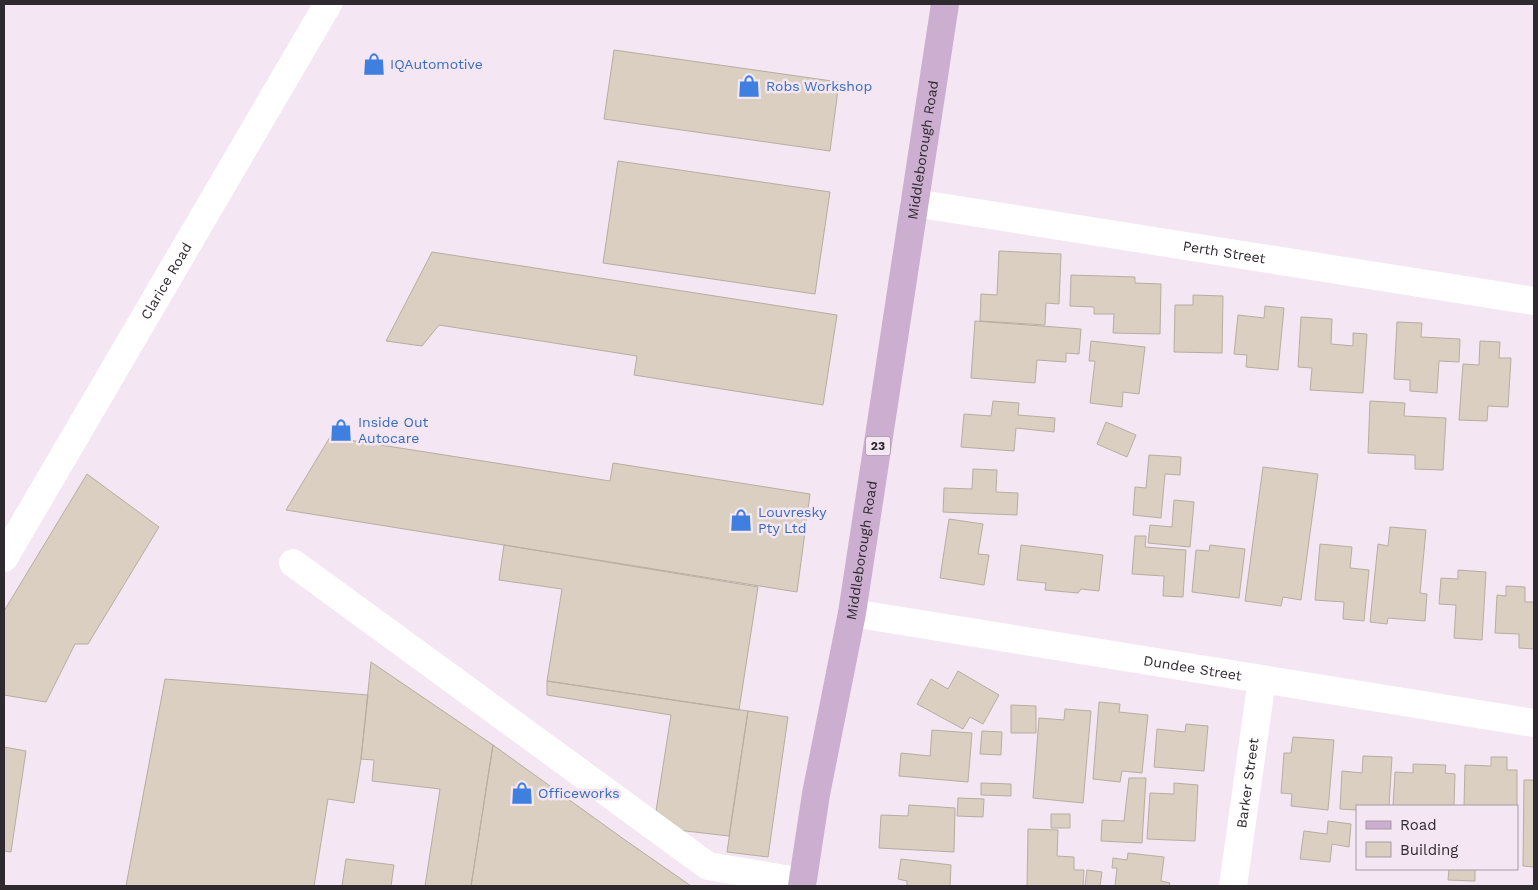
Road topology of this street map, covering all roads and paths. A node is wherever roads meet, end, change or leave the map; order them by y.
1 (328, 4) edge
2 (945, 4) edge
3 (914, 203) junction
4 (1534, 302) edge
5 (4, 558) edge
6 (293, 563) dead end
7 (852, 614) junction
8 (1262, 679) junction
9 (1534, 723) edge
10 (802, 884) edge
11 (1233, 886) edge

1 - 5 street, Clarice Road
2 - 3 main road, Middleborough Road / 23
3 - 4 street, Perth Street
3 - 7 main road, Middleborough Road / 23
6 - 10 street
7 - 8 street, Dundee Street
7 - 10 main road, Middleborough Road / 23
8 - 9 street, Dundee Street
8 - 11 street, Barker Street

